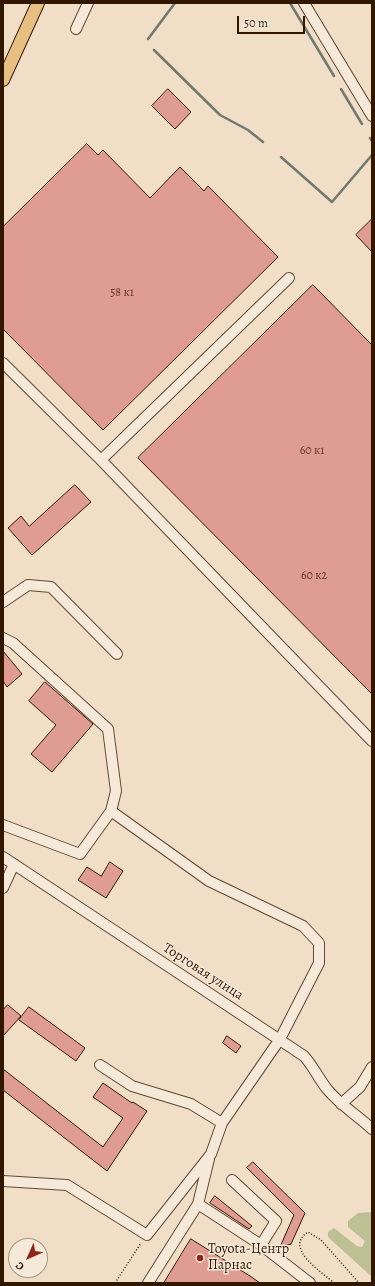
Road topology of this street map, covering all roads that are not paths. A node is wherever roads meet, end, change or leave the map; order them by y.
1 (38, 3) edge
2 (88, 3) edge
3 (304, 3) edge
4 (76, 29) dead end
5 (3, 80) edge
6 (372, 116) edge
7 (289, 278) dead end
8 (3, 363) edge
9 (101, 460) junction
10 (3, 602) edge
11 (3, 638) edge
12 (117, 654) dead end
13 (372, 741) edge
14 (111, 811) junction
15 (3, 825) edge
16 (3, 857) edge
17 (14, 864) junction
18 (3, 888) edge
19 (280, 1040) junction
20 (100, 1065) dead end
21 (372, 1067) edge
22 (341, 1104) junction
23 (372, 1116) edge
24 (362, 1120) junction
25 (222, 1123) junction
26 (372, 1129) edge
27 (211, 1154) junction
28 (232, 1180) dead end
29 (3, 1181) edge
30 (198, 1204) junction
31 (261, 1245) junction
32 (148, 1283) edge
33 (310, 1283) edge

1 - 5 main road
2 - 4 street
3 - 6 street
7 - 9 street
8 - 9 street
9 - 13 street
10 - 12 street
11 - 14 street
14 - 15 street
14 - 19 street
16 - 17 street, Торговая улица
17 - 18 street
17 - 19 street, Торговая улица
19 - 22 street, Торговая улица
19 - 25 street
20 - 25 street
21 - 22 street
22 - 24 street, Торговая улица
23 - 24 street
24 - 26 street, Торговая улица
25 - 27 street
27 - 29 street
27 - 30 street
28 - 31 street
30 - 31 street
30 - 32 street
31 - 33 street

